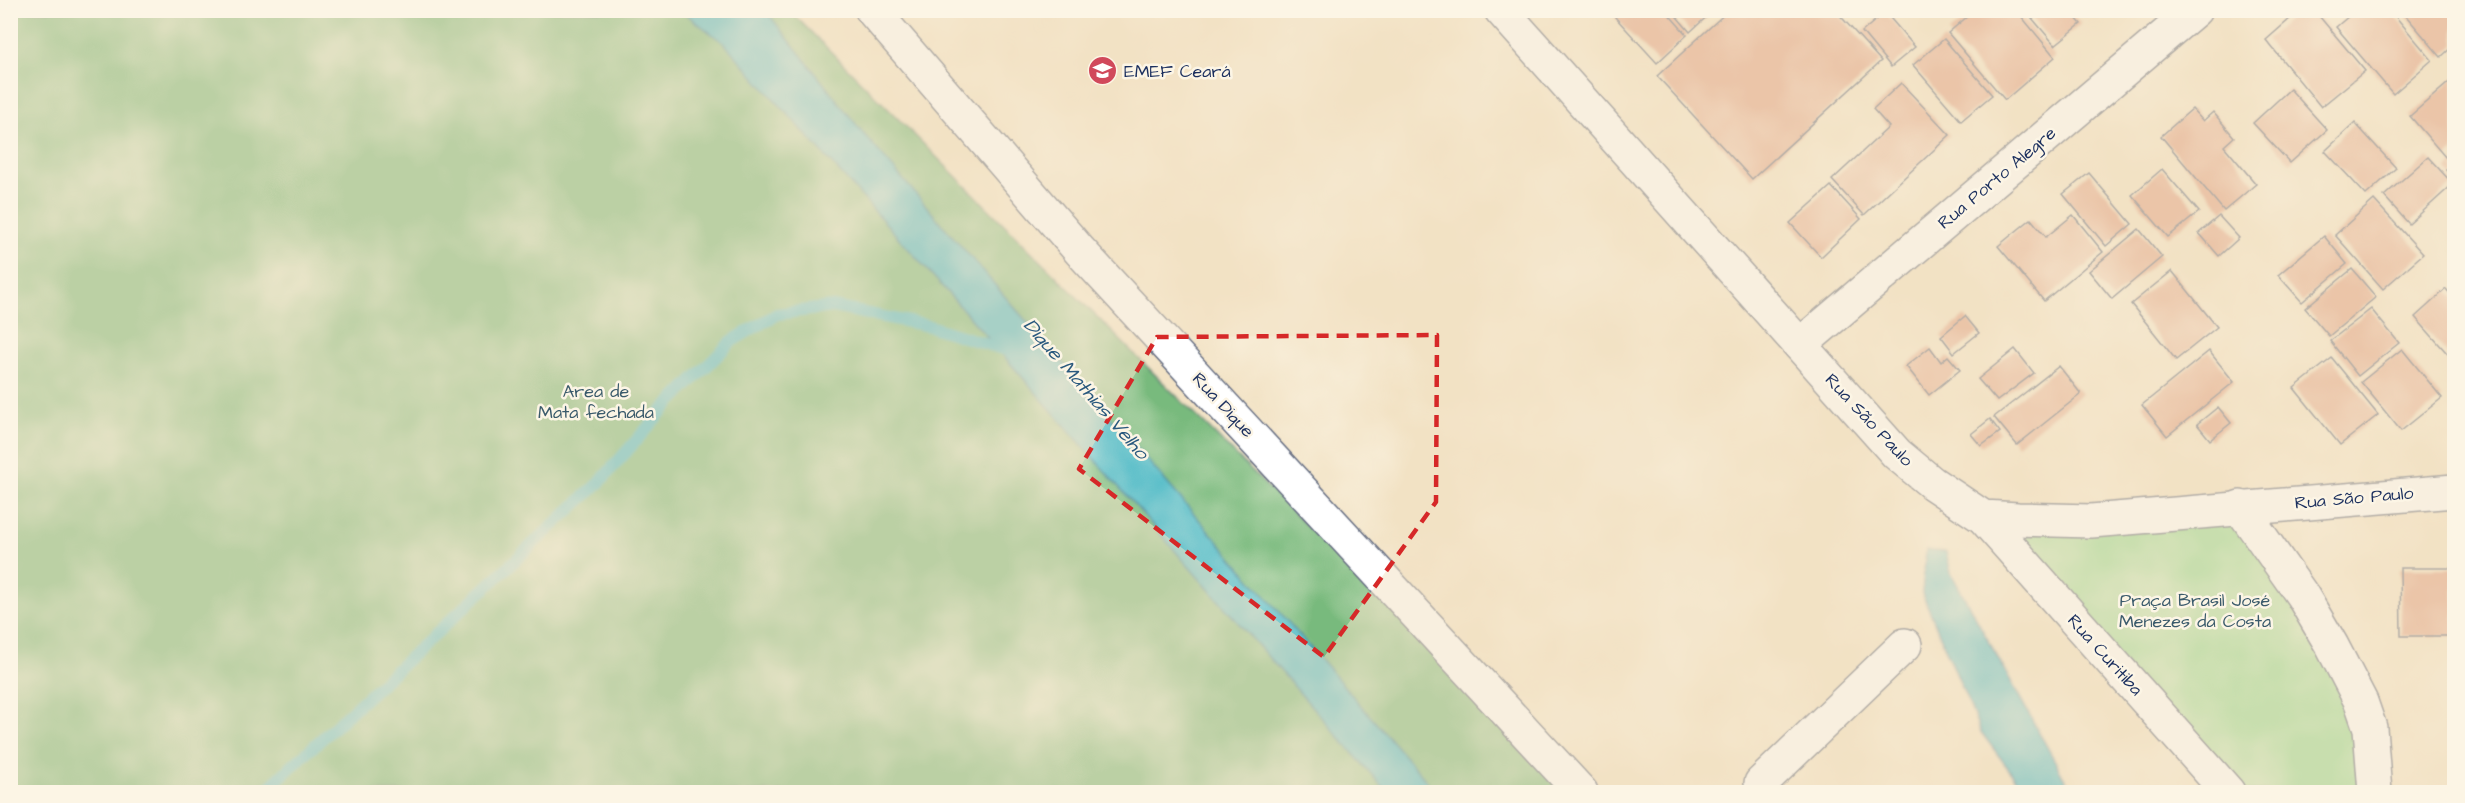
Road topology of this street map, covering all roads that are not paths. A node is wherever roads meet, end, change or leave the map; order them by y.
1 (872, 10) edge
2 (1501, 10) edge
3 (2194, 10) edge
4 (1800, 345) junction
5 (2446, 485) edge
6 (2240, 507) junction
7 (1983, 517) junction
8 (1905, 645) dead end
9 (1761, 783) dead end
10 (1581, 792) edge
11 (2228, 792) edge
12 (2375, 792) edge

1 - 10 street, Rua Dique
2 - 4 street, Rua São Paulo
3 - 4 street, Rua Porto Alegre
4 - 7 street, Rua São Paulo
5 - 6 street, Rua São Paulo
6 - 7 street, Rua São Paulo
6 - 12 street
7 - 11 street, Rua Curitiba
8 - 9 street

